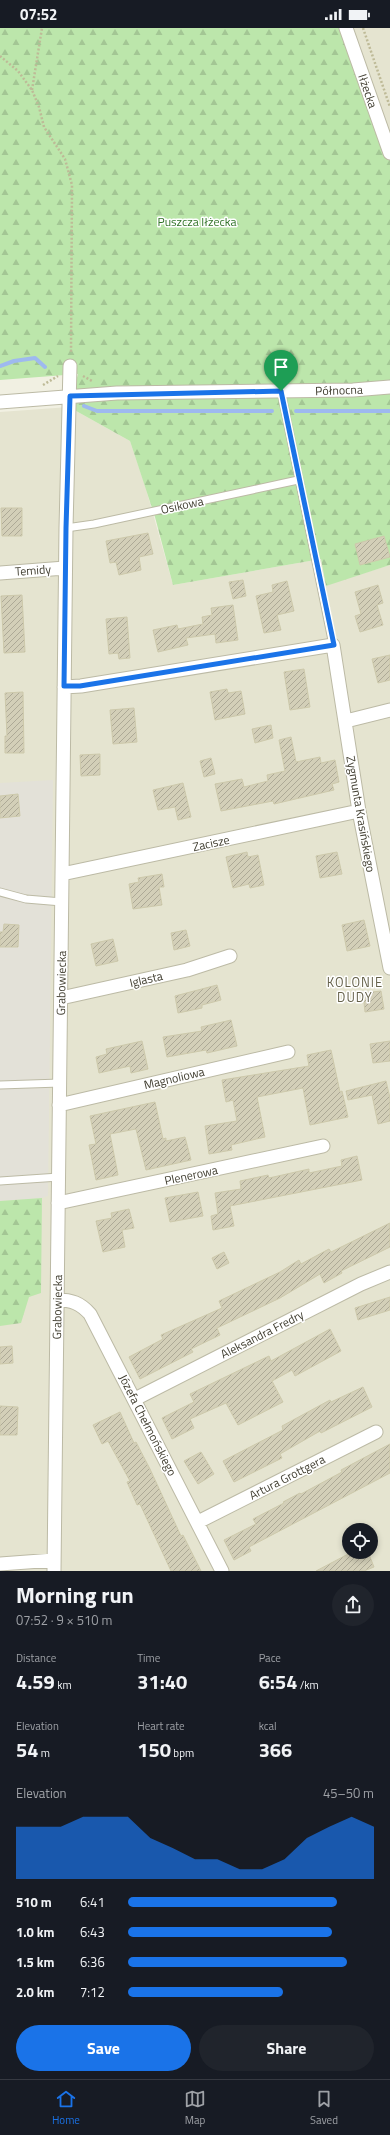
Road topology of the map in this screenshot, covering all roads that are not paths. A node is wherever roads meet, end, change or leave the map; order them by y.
1 (346, 28) edge
2 (390, 153) edge
3 (70, 366) road end
4 (390, 387) edge
5 (281, 391) junction
6 (70, 396) junction
7 (0, 402) edge
8 (298, 480) junction
9 (66, 528) junction
10 (65, 568) junction
11 (0, 573) edge
12 (334, 645) junction
13 (64, 686) junction
14 (390, 710) edge
15 (346, 721) junction
16 (359, 811) junction
17 (62, 874) junction
18 (0, 892) edge
19 (62, 902) junction
20 (230, 956) dead end
21 (390, 968) edge
22 (61, 998) junction
23 (288, 1052) dead end
24 (60, 1083) junction
25 (0, 1085) edge
26 (59, 1105) junction
27 (323, 1146) dead end
28 (59, 1177) junction
29 (0, 1181) edge
30 (58, 1203) junction
31 (390, 1272) edge
32 (57, 1300) junction
33 (135, 1399) junction
34 (376, 1432) dead end
35 (198, 1522) junction
36 (0, 1564) edge
37 (54, 1566) edge
38 (222, 1571) edge

1 - 2 street, Iłżecka
3 - 6 street, Grabowiecka
4 - 5 street, Północna
5 - 6 street, Północna
5 - 8 lane
6 - 7 street, Północna
6 - 9 street, Grabowiecka
8 - 9 lane, Osikowa
8 - 12 lane
9 - 10 street, Grabowiecka
10 - 11 street, Temidy
10 - 13 street, Grabowiecka
12 - 13 street
12 - 15 street, Zygmunta Krasińskiego
13 - 17 street, Grabowiecka
14 - 15 street
15 - 16 street, Zygmunta Krasińskiego
16 - 17 street, Zacisze
16 - 21 street, Zygmunta Krasińskiego
17 - 19 street, Grabowiecka
18 - 19 lane
19 - 22 street, Grabowiecka
20 - 22 street, Iglasta
22 - 24 street, Grabowiecka
23 - 26 street, Magnoliowa
24 - 25 lane
24 - 26 street, Grabowiecka
26 - 28 street, Grabowiecka
27 - 30 street, Plenerowa
28 - 29 lane
28 - 30 street, Grabowiecka
30 - 32 street, Grabowiecka
31 - 33 street, Aleksandra Fredry
32 - 33 street, Józefa Chełmońskiego
32 - 37 street, Grabowiecka
33 - 35 street, Józefa Chełmońskiego
34 - 35 street, Artura Grottgera
35 - 38 street, Józefa Chełmońskiego
36 - 37 street

